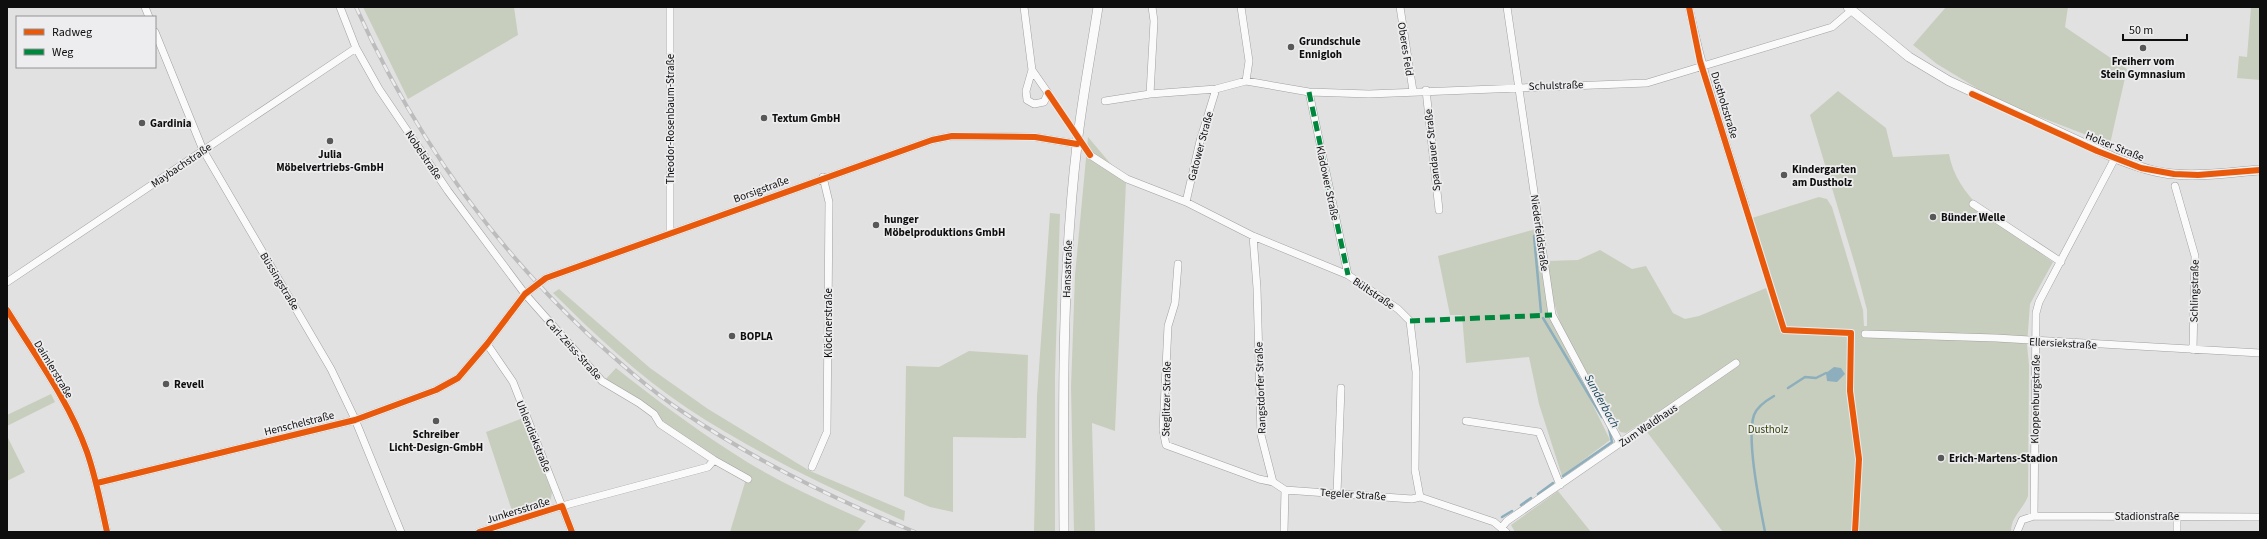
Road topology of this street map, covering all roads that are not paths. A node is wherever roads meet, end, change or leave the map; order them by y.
1 (340, 7) edge
2 (670, 7) edge
3 (1024, 7) edge
4 (1098, 7) edge
5 (1152, 7) edge
6 (1241, 7) edge
7 (1400, 7) edge
8 (1507, 7) edge
9 (1689, 7) edge
10 (1850, 9) edge
11 (156, 34) edge
12 (356, 48) junction
13 (1702, 67) junction
14 (1032, 70) dead end
15 (1246, 81) junction
16 (1518, 86) junction
17 (1216, 89) junction
18 (1413, 90) junction
19 (1426, 90) junction
20 (1309, 92) junction
21 (1150, 94) junction
22 (1105, 101) dead end
23 (1077, 144) junction
24 (203, 150) junction
25 (1090, 155) dead end
26 (2115, 158) junction
27 (2260, 170) edge
28 (822, 177) junction
29 (2175, 186) dead end
30 (1186, 202) junction
31 (1974, 204) dead end
32 (1746, 207) dead end
33 (1439, 210) dead end
34 (670, 232) junction
35 (1253, 236) junction
36 (2061, 262) junction
37 (1178, 264) dead end
38 (1348, 274) junction
39 (7, 282) edge
40 (524, 294) junction
41 (7, 310) edge
42 (1866, 334) dead end
43 (2036, 342) junction
44 (487, 344) junction
45 (2194, 350) junction
46 (2260, 353) edge
47 (1736, 363) dead end
48 (1341, 388) dead end
49 (355, 420) junction
50 (1466, 421) dead end
51 (1620, 443) junction
52 (714, 460) junction
53 (812, 467) dead end
54 (748, 479) dead end
55 (1273, 482) junction
56 (97, 484) junction
57 (1560, 485) junction
58 (1285, 490) junction
59 (1337, 493) junction
60 (1420, 497) junction
61 (562, 506) junction
62 (2034, 516) junction
63 (2177, 516) junction
64 (2260, 517) edge
65 (1504, 529) edge
66 (107, 532) edge
67 (401, 532) edge
68 (479, 532) edge
69 (572, 532) edge
70 (1064, 532) edge
71 (1284, 532) edge
72 (2017, 532) edge
73 (2178, 532) edge

1 - 12 street, Nobelstraße
2 - 34 street, Theodor-Rosenbaum-Straße
3 - 14 street
4 - 23 main road, Hansastraße
5 - 21 street
6 - 15 street
7 - 18 street, Oberes Feld
8 - 16 street, Niederfeldstraße
9 - 13 street, Dustholzstraße
10 - 13 street, Schulstraße
10 - 26 main road, Holser Straße
11 - 24 street, Büssingstraße
12 - 24 street, Maybachstraße
12 - 40 street, Nobelstraße
13 - 16 street, Schulstraße
13 - 32 street, Dustholzstraße
15 - 17 street, Schulstraße
15 - 20 street, Schulstraße
16 - 19 street, Schulstraße
16 - 51 street, Niederfeldstraße
17 - 21 street
17 - 30 street, Gatower Straße
18 - 19 street, Schulstraße
18 - 20 street, Schulstraße
19 - 33 street, Spandauer Straße
20 - 38 street, Kladower Straße
21 - 22 street
23 - 28 street, Borsigstraße
23 - 70 main road, Hansastraße
24 - 39 street, Maybachstraße
24 - 49 street, Büssingstraße
25 - 30 street, Bültstraße
26 - 27 main road, Holser Straße
26 - 36 street, Kloppenburgstraße
28 - 34 street, Borsigstraße
28 - 53 street, Klöcknerstraße
29 - 45 street, Schlingstraße
30 - 35 street, Bültstraße
31 - 36 street
34 - 40 street, Borsigstraße
35 - 38 street, Bültstraße
35 - 55 street, Rangstdorfer Straße
36 - 43 street, Kloppenburgstraße
37 - 55 street, Steglitzer Straße
38 - 60 street, Bültstraße
40 - 44 street, Borsigstraße
40 - 52 street, Carl-Zeiss-Straße
41 - 56 street, Daimlerstraße
42 - 43 street, Ellersiekstraße
43 - 45 street, Ellersiekstraße
43 - 62 street, Kloppenburgstraße
44 - 49 street, Henschelstraße
44 - 61 street, Uhlendiekstraße
45 - 46 street, Ellersiekstraße
47 - 51 street, Zum Waldhaus
48 - 59 street
49 - 56 street, Henschelstraße
49 - 67 street, Büssingstraße
50 - 57 street
51 - 57 street, Zum Waldhaus
52 - 54 street, Carl-Zeiss-Straße
52 - 61 street, Junkersstraße
55 - 58 street
56 - 66 street, Daimlerstraße
57 - 65 street, Zum Waldhaus
58 - 59 street, Tegeler Straße
58 - 71 street
59 - 60 street, Tegeler Straße
60 - 65 street
61 - 68 street, Junkersstraße
61 - 69 street, Uhlendiekstraße
62 - 63 street, Stadionstraße
62 - 72 street
63 - 64 street, Stadionstraße
63 - 73 street

